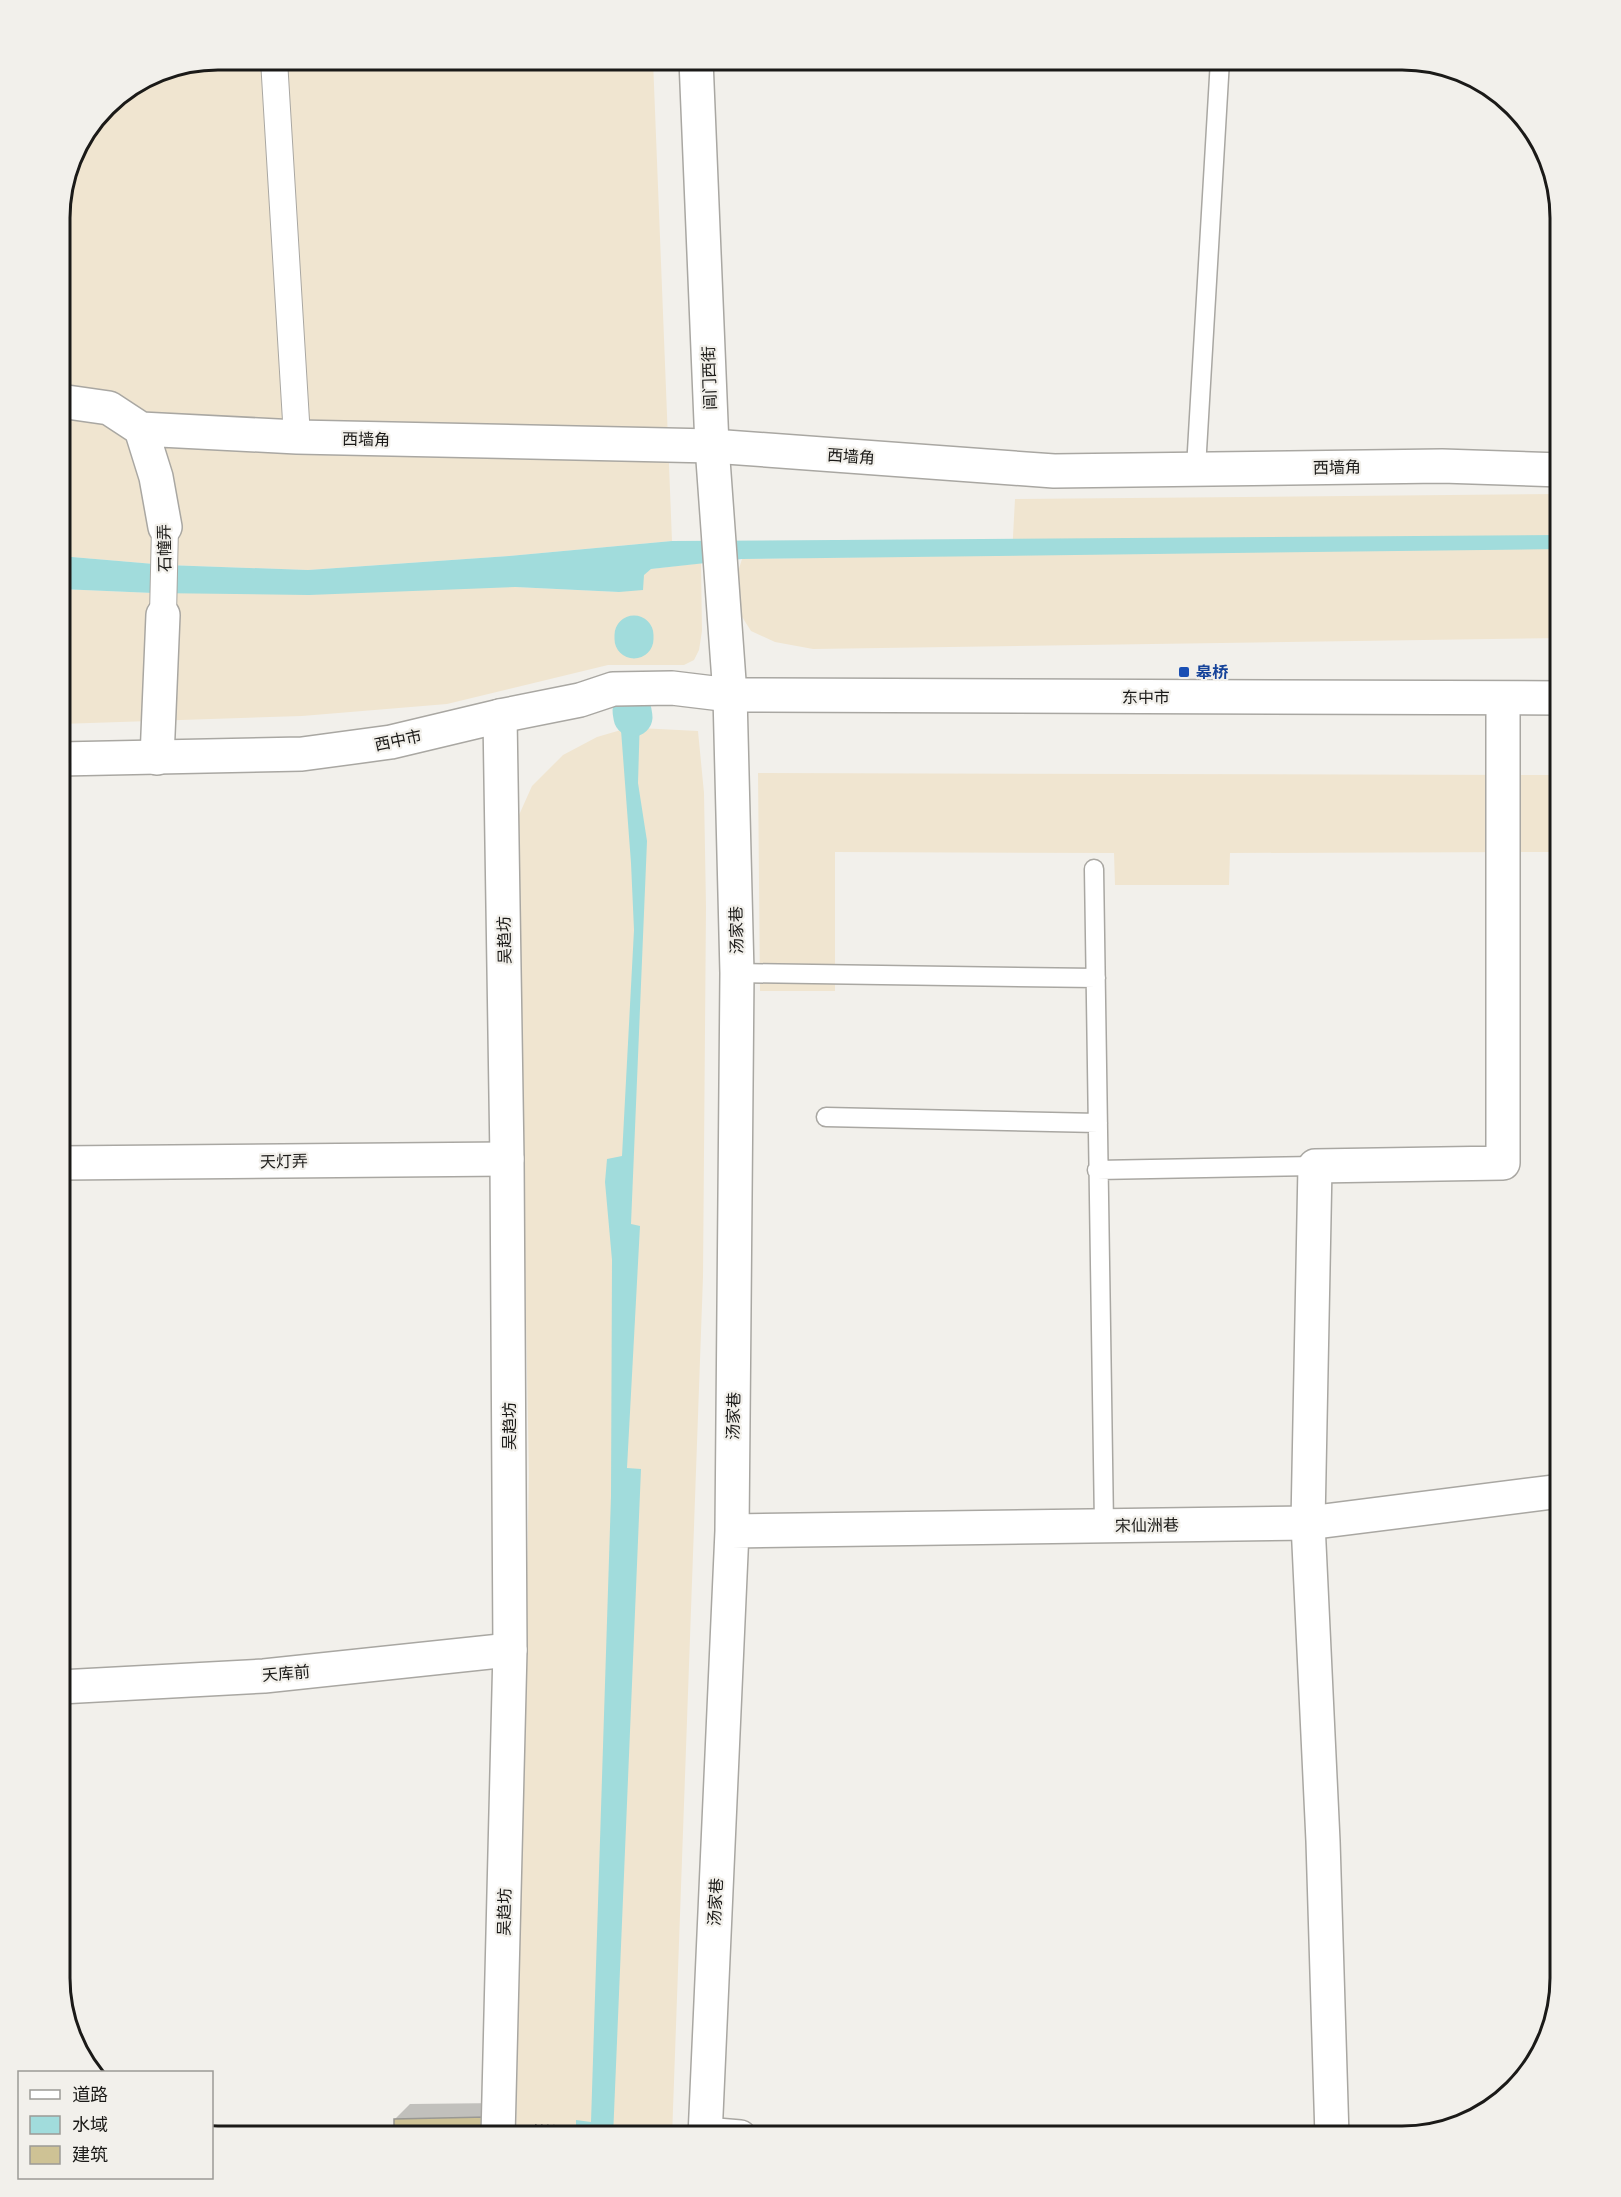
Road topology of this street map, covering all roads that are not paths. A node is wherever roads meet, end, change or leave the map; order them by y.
1 (275, 71) edge
2 (696, 71) edge
3 (1219, 71) edge
4 (71, 403) edge
5 (141, 429) junction
6 (297, 437) junction
7 (712, 446) junction
8 (1196, 468) junction
9 (1550, 470) edge
10 (165, 527) joint
11 (163, 615) joint
12 (730, 695) junction
13 (1550, 698) edge
14 (1503, 699) junction
15 (500, 716) junction
16 (157, 758) junction
17 (71, 759) edge
18 (1094, 869) dead end
19 (737, 973) junction
20 (1096, 978) junction
21 (826, 1118) dead end
22 (1098, 1123) junction
23 (507, 1159) junction
24 (70, 1164) edge
25 (1315, 1166) junction
26 (1097, 1170) junction
27 (1550, 1492) edge
28 (1308, 1522) junction
29 (1104, 1526) junction
30 (732, 1531) junction
31 (510, 1650) junction
32 (70, 1686) edge
33 (498, 2126) edge
34 (705, 2126) edge
35 (1332, 2126) edge

1 - 6 street
2 - 7 street, 阊门西街
3 - 8 lane
4 - 5 street
5 - 6 street, 西墙角
5 - 10 street, 石幢弄
6 - 7 street, 西墙角
7 - 8 street, 西墙角
7 - 12 street, 阊门西街
8 - 9 street, 西墙角
10 - 11 street, 石幢弄
11 - 16 street, 石幢弄
12 - 14 street, 东中市
12 - 15 street, 西中市
12 - 19 street, 汤家巷
13 - 14 street, 东中市
14 - 25 street
15 - 16 street, 西中市
15 - 23 street, 吴趋坊
16 - 17 street, 西中市
18 - 20 lane
19 - 20 lane
19 - 30 street, 汤家巷
20 - 22 lane
21 - 22 lane
22 - 26 lane
23 - 24 street, 天灯弄
23 - 31 street, 吴趋坊
25 - 26 lane
25 - 28 street
26 - 29 lane
27 - 28 street, 宋仙洲巷
28 - 29 street, 宋仙洲巷
28 - 35 street
29 - 30 street, 宋仙洲巷
30 - 34 street, 汤家巷
31 - 32 street, 天库前
31 - 33 street, 吴趋坊

